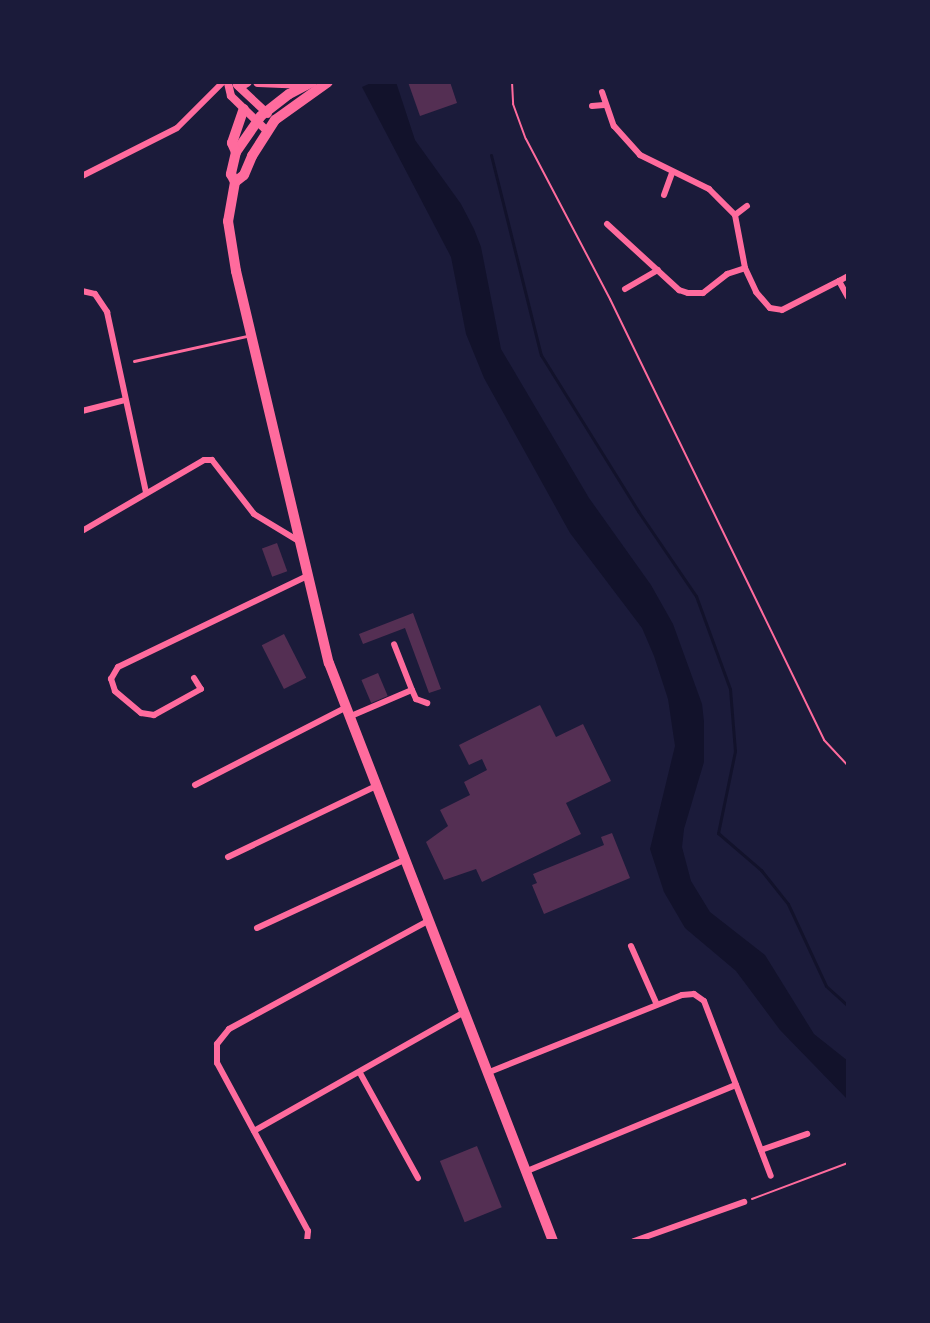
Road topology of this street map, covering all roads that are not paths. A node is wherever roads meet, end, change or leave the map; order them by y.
1 (226, 82) edge
2 (258, 82) edge
3 (328, 82) edge
4 (309, 83) edge
5 (244, 84) edge
6 (602, 92) dead end
7 (604, 105) junction
8 (592, 106) dead end
9 (244, 109) junction
10 (266, 111) junction
11 (275, 120) junction
12 (257, 121) junction
13 (266, 130) junction
14 (236, 152) junction
15 (672, 173) junction
16 (82, 176) edge
17 (235, 182) junction
18 (664, 195) dead end
19 (747, 206) dead end
20 (735, 215) junction
21 (607, 224) dead end
22 (745, 268) junction
23 (658, 270) junction
24 (848, 276) edge
25 (839, 281) junction
26 (625, 289) dead end
27 (82, 291) edge
28 (848, 297) edge
29 (251, 335) junction
30 (134, 361) dead end
31 (125, 400) junction
32 (82, 411) edge
33 (146, 493) junction
34 (82, 531) edge
35 (297, 540) junction
36 (307, 576) junction
37 (394, 644) dead end
38 (194, 678) dead end
39 (412, 690) junction
40 (427, 703) dead end
41 (349, 711) junction
42 (195, 785) dead end
43 (378, 785) junction
44 (228, 857) dead end
45 (404, 860) junction
46 (428, 921) junction
47 (257, 928) dead end
48 (631, 946) dead end
49 (657, 1005) junction
50 (464, 1012) junction
51 (360, 1073) junction
52 (487, 1073) junction
53 (736, 1085) junction
54 (254, 1131) junction
55 (807, 1134) dead end
56 (761, 1150) junction
57 (527, 1171) junction
58 (771, 1176) dead end
59 (418, 1178) dead end
60 (744, 1202) road end
61 (307, 1241) edge
62 (553, 1241) edge
63 (634, 1241) edge

1 - 5 street
1 - 9 street
1 - 16 street
2 - 4 main road
3 - 11 main road
4 - 10 main road
5 - 10 street
6 - 7 street
7 - 8 street
7 - 15 street
9 - 12 street
9 - 14 main road
10 - 11 street
10 - 12 main road
11 - 13 main road
12 - 13 street
12 - 14 main road
13 - 17 main road
14 - 17 main road
15 - 18 street
15 - 20 street
17 - 29 main road
19 - 20 street
20 - 22 street
21 - 23 street
22 - 23 street
22 - 25 street
23 - 26 street
24 - 25 street
25 - 28 street
27 - 31 street
29 - 30 lane
29 - 35 main road
31 - 32 street
31 - 33 street
33 - 34 street
33 - 35 street
35 - 36 main road
36 - 38 street
36 - 41 main road
37 - 39 street
39 - 40 street
39 - 41 street
41 - 42 street
41 - 43 main road
43 - 44 street
43 - 45 main road
45 - 46 main road
45 - 47 street
46 - 50 main road
46 - 54 street
48 - 49 street
49 - 52 street
49 - 53 street
50 - 51 street
50 - 52 main road
51 - 54 street
51 - 59 street
52 - 57 main road
53 - 56 street
53 - 57 street
54 - 61 street
55 - 56 street
56 - 58 street
57 - 62 main road
60 - 63 street

